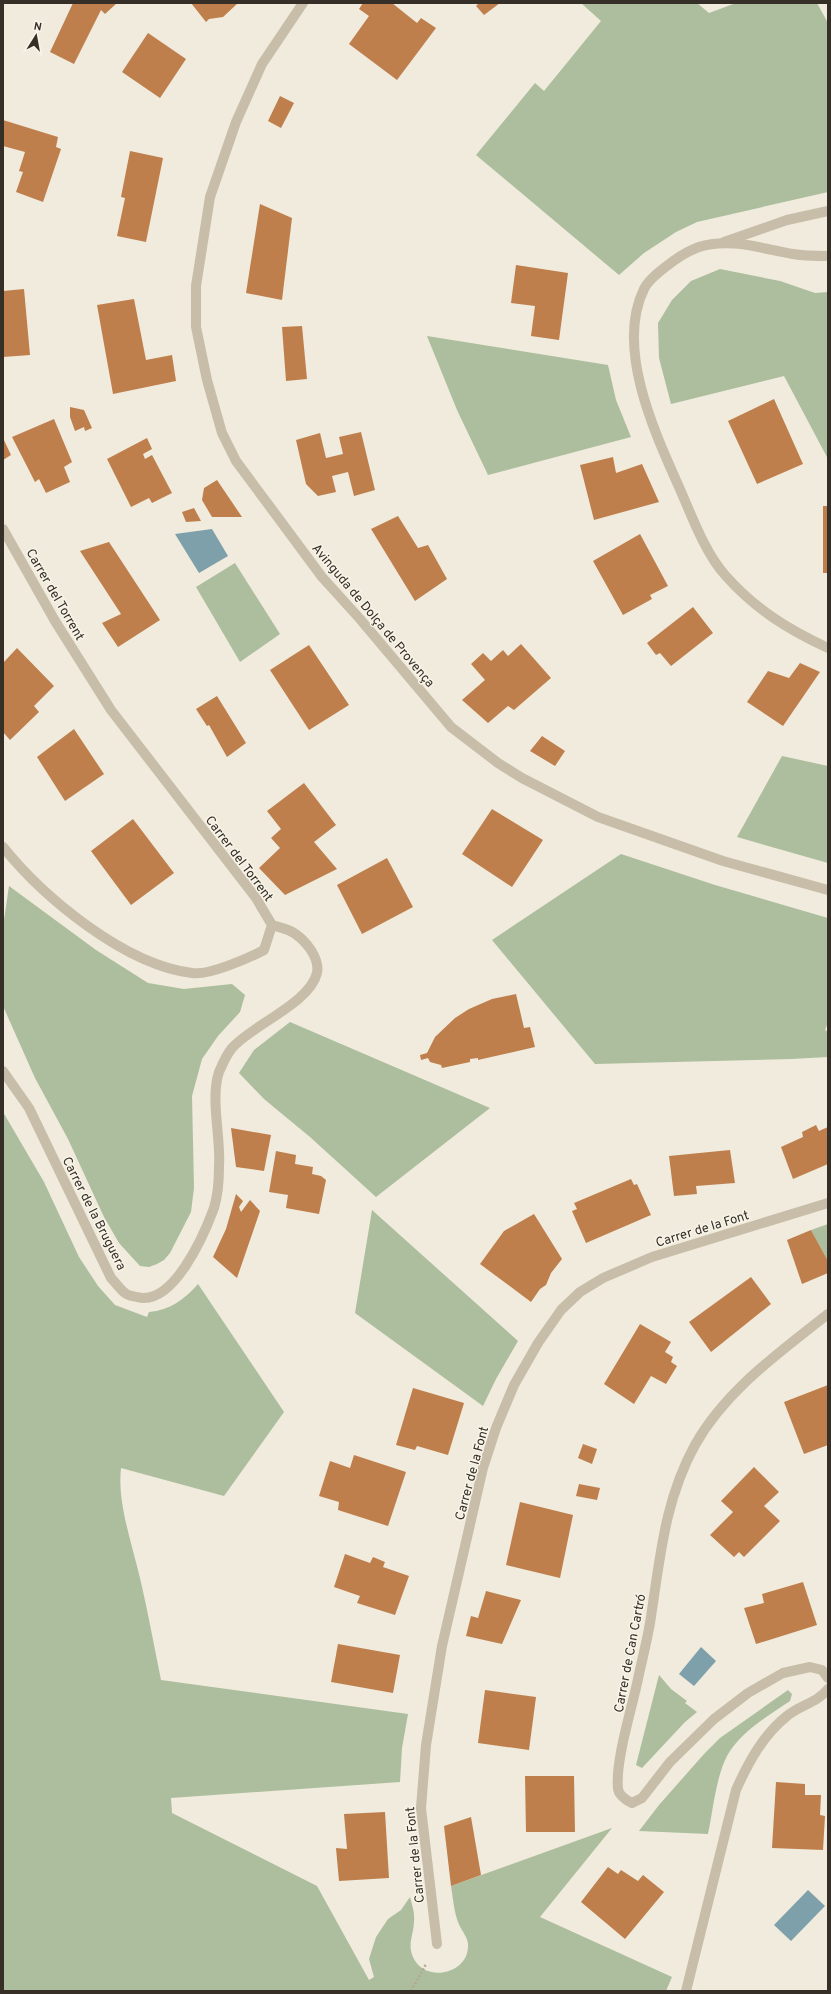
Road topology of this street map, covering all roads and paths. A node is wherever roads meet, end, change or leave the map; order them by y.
1 (303, 3) edge
2 (828, 211) edge
3 (722, 242) junction
4 (828, 256) edge
5 (3, 529) edge
6 (828, 648) edge
7 (3, 847) edge
8 (828, 890) edge
9 (272, 925) junction
10 (3, 1071) edge
11 (828, 1203) edge
12 (828, 1314) edge
13 (828, 1676) edge
14 (828, 1689) edge
15 (437, 1944) joint
16 (411, 1991) edge
17 (686, 1991) edge

1 - 8 street, Avinguda de Dolça de Provença
2 - 3 street
3 - 4 street
3 - 6 street
5 - 9 street, Carrer del Torrent
7 - 9 street
9 - 10 street, Carrer de la Bruguera
11 - 15 street, Carrer de la Font
12 - 13 street, Carrer de Can Cartró
14 - 17 street
15 - 16 path

